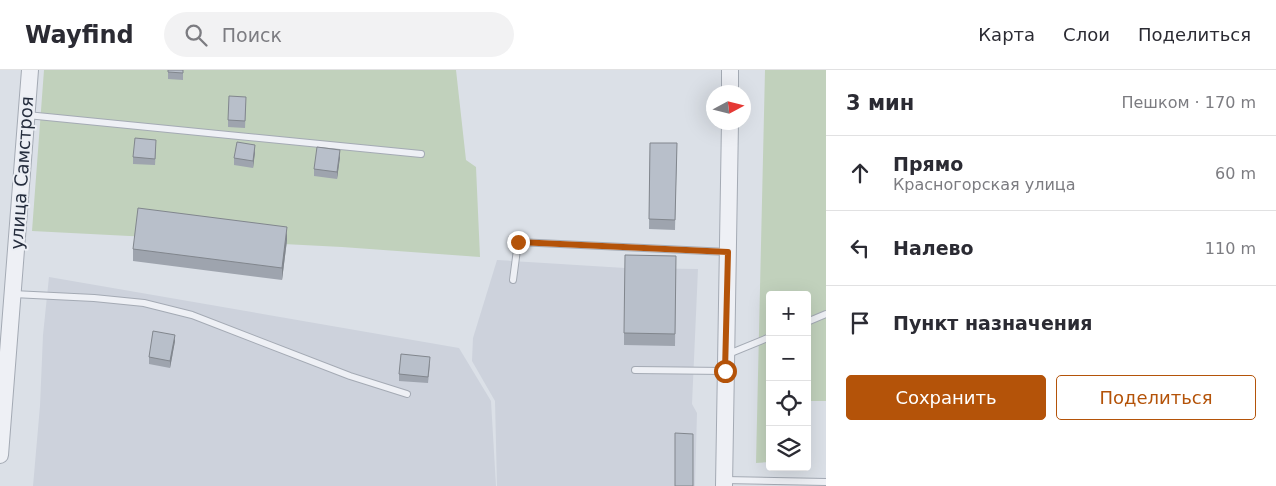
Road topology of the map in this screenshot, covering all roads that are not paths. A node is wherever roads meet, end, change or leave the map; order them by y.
1 (30, 70) edge
2 (730, 70) edge
3 (730, 85) edge
4 (26, 115) junction
5 (730, 130) edge
6 (421, 154) dead end
7 (728, 252) junction
8 (512, 280) dead end
9 (12, 294) junction
10 (826, 314) edge
11 (811, 320) edge
12 (766, 339) edge
13 (725, 363) junction
14 (3, 369) edge
15 (635, 370) dead end
16 (407, 394) dead end
17 (0, 455) edge
18 (826, 482) edge
19 (724, 483) edge

1 - 4 street, улица Самстроя
2 - 3 street
4 - 6 lane
4 - 9 street, улица Самстроя
5 - 7 street
7 - 8 lane
7 - 13 street
9 - 14 street, улица Самстроя
9 - 16 lane
10 - 11 lane
12 - 13 lane
13 - 15 lane
13 - 19 street
14 - 17 street, улица Самстроя
18 - 19 lane

